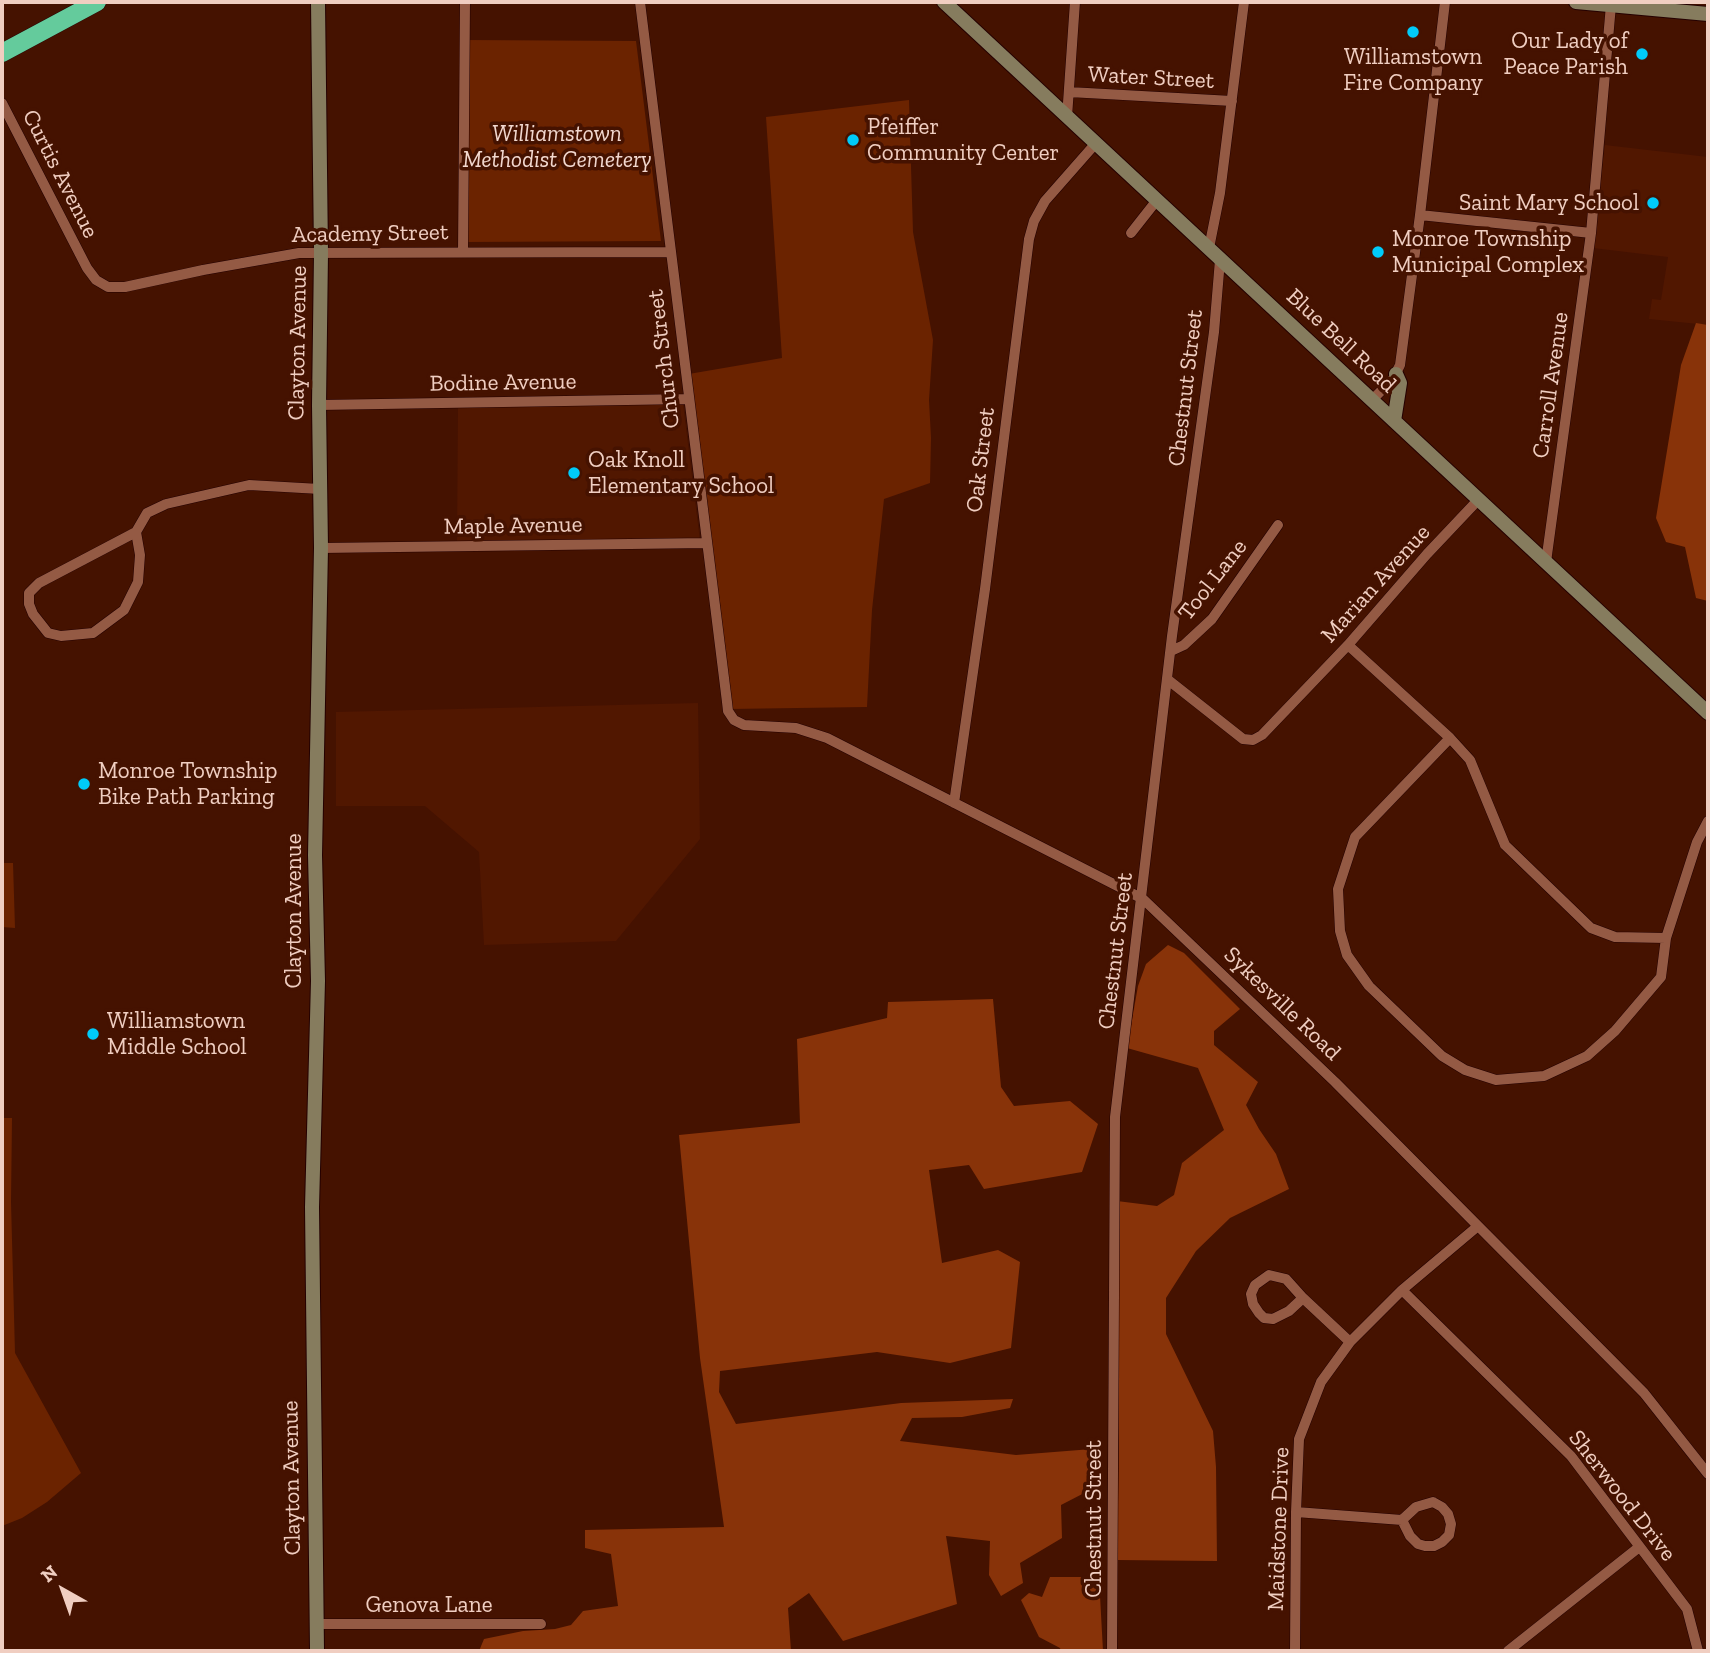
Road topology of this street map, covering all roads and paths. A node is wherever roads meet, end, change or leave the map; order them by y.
1 (97, 2) edge
2 (317, 2) edge
3 (465, 2) edge
4 (640, 2) edge
5 (944, 2) edge
6 (1075, 2) edge
7 (1244, 2) edge
8 (1445, 2) edge
9 (1576, 2) edge
10 (1611, 5) junction
11 (1708, 14) edge
12 (2, 53) edge
13 (1069, 92) junction
14 (1232, 101) junction
15 (2, 103) edge
16 (1068, 117) junction
17 (1096, 143) junction
18 (1157, 200) junction
19 (1420, 215) junction
20 (1131, 233) dead end
21 (1591, 233) junction
22 (1209, 248) junction
23 (463, 252) junction
24 (321, 253) junction
25 (670, 253) junction
26 (1220, 260) junction
27 (84, 263) joint
28 (1396, 374) junction
29 (688, 399) junction
30 (1372, 400) junction
31 (319, 405) junction
32 (1394, 421) junction
33 (320, 489) junction
34 (1479, 499) junction
35 (1278, 525) dead end
36 (136, 532) junction
37 (706, 543) junction
38 (321, 548) junction
39 (1546, 562) junction
40 (1348, 645) junction
41 (1171, 650) junction
42 (1167, 679) junction
43 (728, 711) joint
44 (1708, 713) edge
45 (1451, 738) junction
46 (954, 803) junction
47 (1708, 821) edge
48 (1143, 899) junction
49 (1666, 938) junction
50 (1478, 1226) junction
51 (1402, 1290) junction
52 (1303, 1298) junction
53 (1350, 1342) junction
54 (1708, 1474) edge
55 (1296, 1511) junction
56 (1402, 1520) junction
57 (1638, 1548) junction
58 (317, 1624) junction
59 (541, 1624) dead end
60 (317, 1651) edge
61 (1112, 1651) edge
62 (1295, 1651) edge
63 (1508, 1651) edge
64 (1698, 1651) edge

1 - 12 highway
2 - 24 main road, Clayton Avenue
3 - 23 street
4 - 25 street, Church Street
5 - 16 main road, Blue Bell Road
6 - 13 street
7 - 14 street
8 - 19 street
9 - 10 main road
10 - 11 main road
10 - 21 street, Carroll Avenue
13 - 14 street, Water Street
13 - 16 street
14 - 22 street
15 - 27 street, Curtis Avenue
16 - 17 main road, Blue Bell Road
17 - 18 main road, Blue Bell Road
17 - 46 street, Oak Street
18 - 20 street
18 - 22 main road, Blue Bell Road
19 - 21 street
19 - 28 street
21 - 39 street, Carroll Avenue
22 - 26 main road, Blue Bell Road
23 - 24 street, Academy Street
23 - 25 street, Academy Street
24 - 27 street, Academy Street
24 - 31 main road, Clayton Avenue
25 - 29 street, Church Street
26 - 30 main road, Blue Bell Road
26 - 41 street, Chestnut Street
28 - 30 street
28 - 32 main road
29 - 31 street, Bodine Avenue
29 - 37 street, Church Street
30 - 32 main road, Blue Bell Road
31 - 33 main road, Clayton Avenue
32 - 34 main road, Blue Bell Road
33 - 36 street
33 - 38 main road, Clayton Avenue
34 - 39 main road, Blue Bell Road
34 - 40 street, Marian Avenue
35 - 41 street, Tool Lane
36 - 36 street
37 - 38 street, Maple Avenue
37 - 43 street, Church Street
38 - 58 main road, Clayton Avenue
39 - 44 main road, Blue Bell Road
40 - 42 street, Marian Avenue
40 - 45 street
41 - 42 street, Chestnut Street
42 - 48 street, Chestnut Street
43 - 46 street, Sykesville Road
45 - 49 street
45 - 49 street
46 - 48 street, Sykesville Road
47 - 49 street
48 - 50 street, Sykesville Road
48 - 61 street, Chestnut Street
50 - 51 street, Maidstone Drive
50 - 54 street, Sykesville Road
51 - 53 street, Maidstone Drive
51 - 57 street, Sherwood Drive
52 - 52 street
52 - 53 street
53 - 55 street, Maidstone Drive
55 - 56 street
55 - 62 street, Maidstone Drive
56 - 56 street
57 - 63 street
57 - 64 street, Sherwood Drive
58 - 59 street, Genova Lane
58 - 60 main road, Clayton Avenue

